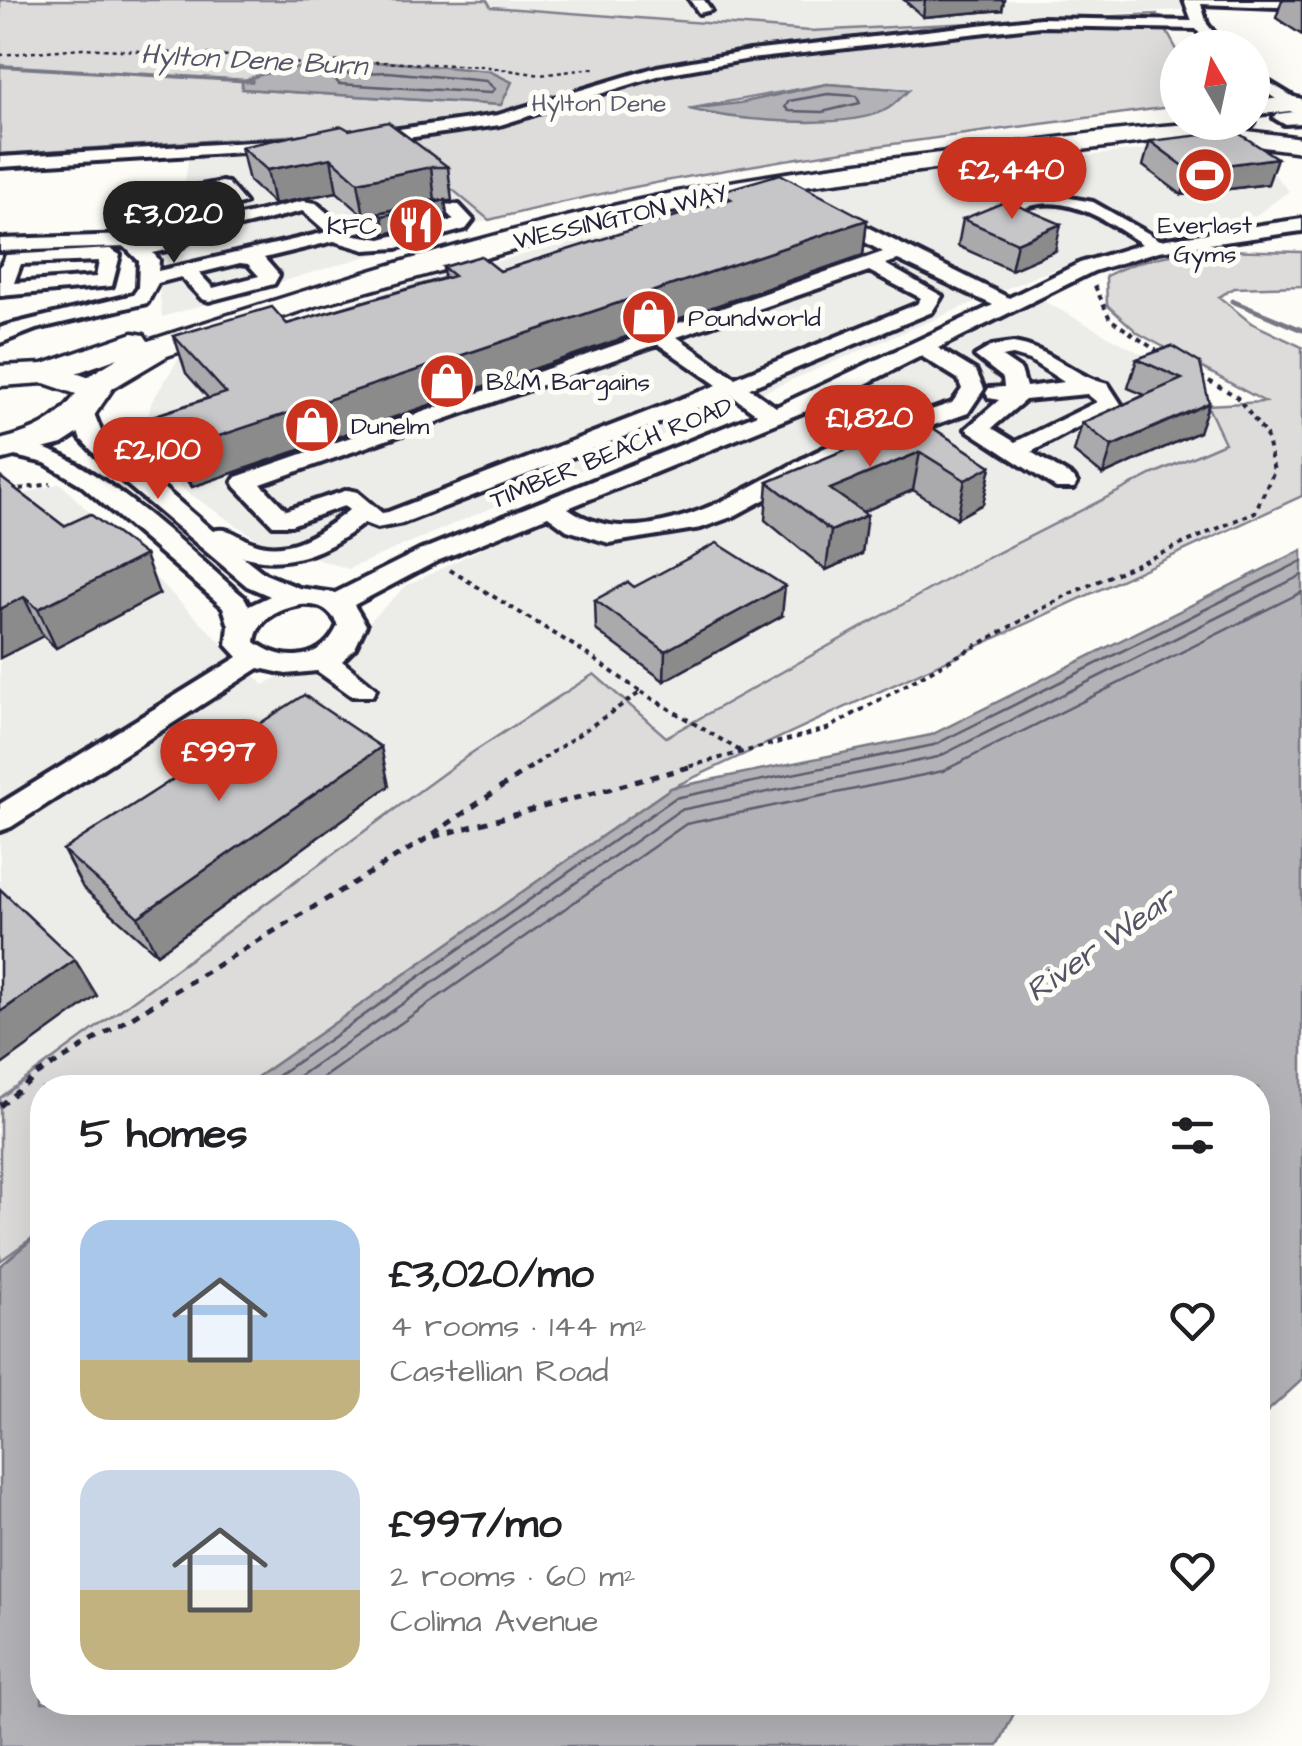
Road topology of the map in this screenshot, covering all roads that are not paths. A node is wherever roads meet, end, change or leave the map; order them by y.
1 (1194, 0) edge
2 (1302, 4) edge
3 (1171, 16) junction
4 (1200, 24) junction
5 (1182, 30) edge
6 (1205, 30) edge
7 (1160, 119) edge
8 (1160, 132) edge
9 (1135, 135) junction
10 (352, 140) edge
11 (295, 144) edge
12 (1302, 145) edge
13 (0, 162) edge
14 (737, 209) edge
15 (196, 211) dead end
16 (1003, 212) edge
17 (1302, 226) edge
18 (332, 229) junction
19 (190, 233) junction
20 (0, 246) edge
21 (1157, 246) junction
22 (142, 250) junction
23 (900, 253) junction
24 (242, 258) junction
25 (870, 264) junction
26 (206, 266) junction
27 (186, 270) junction
28 (150, 278) junction
29 (2, 285) edge
30 (1006, 304) junction
31 (0, 310) edge
32 (27, 326) junction
33 (661, 336) junction
34 (0, 337) edge
35 (921, 348) junction
36 (47, 373) junction
37 (0, 376) edge
38 (1084, 386) junction
39 (733, 388) junction
40 (973, 389) junction
41 (1018, 396) junction
42 (84, 405) junction
43 (774, 416) junction
44 (7, 450) edge
45 (1014, 452) junction
46 (1065, 484) dead end
47 (548, 505) junction
48 (173, 512) junction
49 (364, 512) junction
50 (297, 596) junction
51 (336, 603) junction
52 (243, 626) junction
53 (254, 659) junction
54 (321, 660) junction
55 (362, 689) dead end
56 (7, 805) edge

1 - 2 street
1 - 4 street
3 - 4 street
3 - 5 street
3 - 10 street
4 - 6 street
7 - 36 highway, WESSINGTON WAY
8 - 9 highway, WESSINGTON WAY
9 - 12 highway
9 - 42 highway, WESSINGTON WAY
11 - 13 street
14 - 23 street
15 - 19 street
16 - 21 street
17 - 21 street, TIMBER BEACH ROAD
18 - 18 street
18 - 19 street
18 - 24 street
18 - 26 street
19 - 22 street
20 - 22 street
21 - 30 street, TIMBER BEACH ROAD
22 - 28 street
23 - 25 street
23 - 30 street
24 - 26 street
24 - 27 street
25 - 33 street
25 - 39 street
26 - 27 street
27 - 28 street
28 - 32 street
29 - 29 street
30 - 35 street, TIMBER BEACH ROAD
31 - 32 street
32 - 34 street
33 - 39 street
33 - 49 street
35 - 40 street
35 - 43 street, TIMBER BEACH ROAD
36 - 37 highway, WESSINGTON WAY
36 - 42 highway
38 - 41 street
38 - 41 street
38 - 45 street
39 - 43 street
39 - 49 street
40 - 41 street
40 - 47 street
41 - 45 street
42 - 44 highway, WESSINGTON WAY
42 - 48 street
43 - 47 street, TIMBER BEACH ROAD
44 - 52 street
45 - 46 street
47 - 51 street, TIMBER BEACH ROAD
48 - 49 street
48 - 50 street
50 - 51 street
50 - 52 street
51 - 54 street
52 - 53 street
53 - 54 street
53 - 56 street
54 - 55 street

